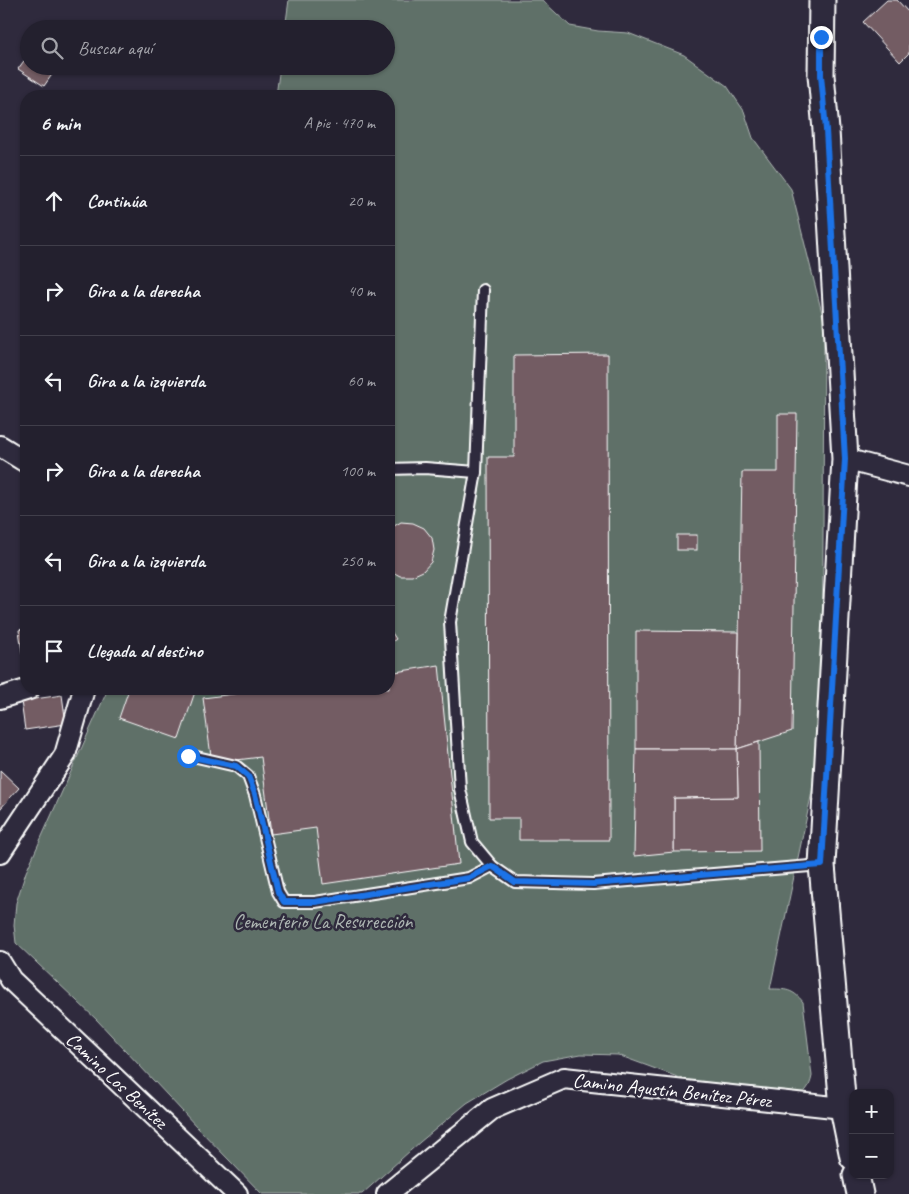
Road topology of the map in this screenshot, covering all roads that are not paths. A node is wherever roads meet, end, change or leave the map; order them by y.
1 (822, 0) edge
2 (483, 290) dead end
3 (0, 446) edge
4 (20, 458) edge
5 (845, 459) junction
6 (395, 469) edge
7 (476, 472) junction
8 (909, 476) edge
9 (20, 692) edge
10 (82, 695) edge
11 (0, 698) edge
12 (188, 756) dead end
13 (0, 853) edge
14 (822, 865) junction
15 (492, 866) junction
16 (0, 962) edge
17 (843, 1108) junction
18 (849, 1137) edge
19 (857, 1179) edge
20 (237, 1194) edge
21 (386, 1194) edge
22 (860, 1194) edge

1 - 5 street
2 - 7 lane
3 - 4 street
5 - 8 street
5 - 14 street
6 - 7 lane
7 - 15 lane
9 - 11 street
10 - 13 street
12 - 15 lane
14 - 15 lane
14 - 17 street
16 - 20 street, Camino Los Benítez
17 - 18 street
17 - 21 street, Camino Agustín Benítez Pérez
19 - 22 street

